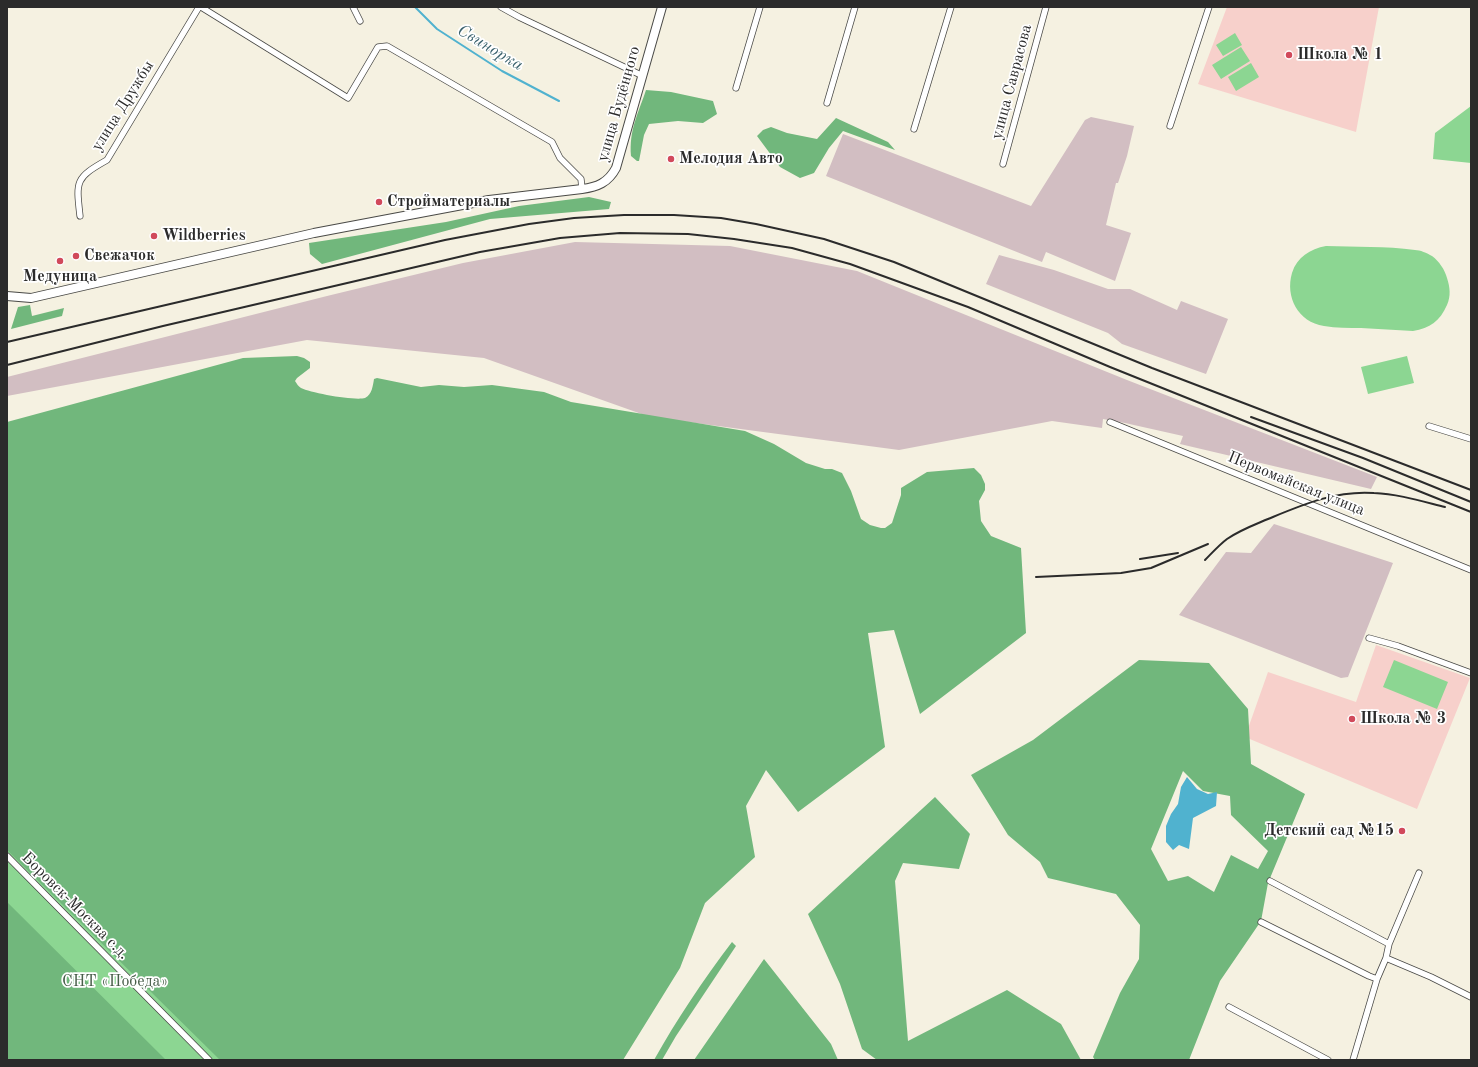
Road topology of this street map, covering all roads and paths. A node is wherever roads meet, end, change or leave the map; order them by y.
1 (200, 7) edge
2 (353, 7) edge
3 (501, 7) edge
4 (662, 7) edge
5 (760, 7) edge
6 (855, 7) edge
7 (951, 7) edge
8 (1046, 7) edge
9 (1208, 7) edge
10 (360, 21) dead end
11 (642, 76) junction
12 (736, 88) dead end
13 (827, 102) dead end
14 (1170, 126) dead end
15 (914, 129) dead end
16 (1004, 164) dead end
17 (582, 189) junction
18 (80, 216) dead end
19 (7, 296) edge
20 (1110, 422) dead end
21 (1429, 426) dead end
22 (1471, 439) edge
23 (1471, 570) edge
24 (1369, 638) dead end
25 (1471, 673) edge
26 (7, 856) edge
27 (1419, 873) dead end
28 (1270, 881) dead end
29 (1261, 922) dead end
30 (1389, 944) junction
31 (1386, 958) junction
32 (1377, 979) junction
33 (1471, 997) edge
34 (1229, 1007) dead end
35 (208, 1060) edge
36 (1328, 1060) edge
37 (1353, 1060) edge

1 - 17 street
1 - 18 street, улица Дружбы
2 - 10 street
3 - 11 street
4 - 11 main road, улица Будённого
5 - 12 street
6 - 13 street
7 - 15 street
8 - 16 street, улица Саврасова
9 - 14 street
11 - 17 main road, улица Будённого
17 - 19 main road, улица Будённого
20 - 23 street, Первомайская улица
21 - 22 street
24 - 25 street
26 - 35 street, Боровск-Москва с.д.
27 - 30 street
28 - 30 street
29 - 32 street
30 - 31 street
31 - 32 street
31 - 33 street
32 - 37 street
34 - 36 street

